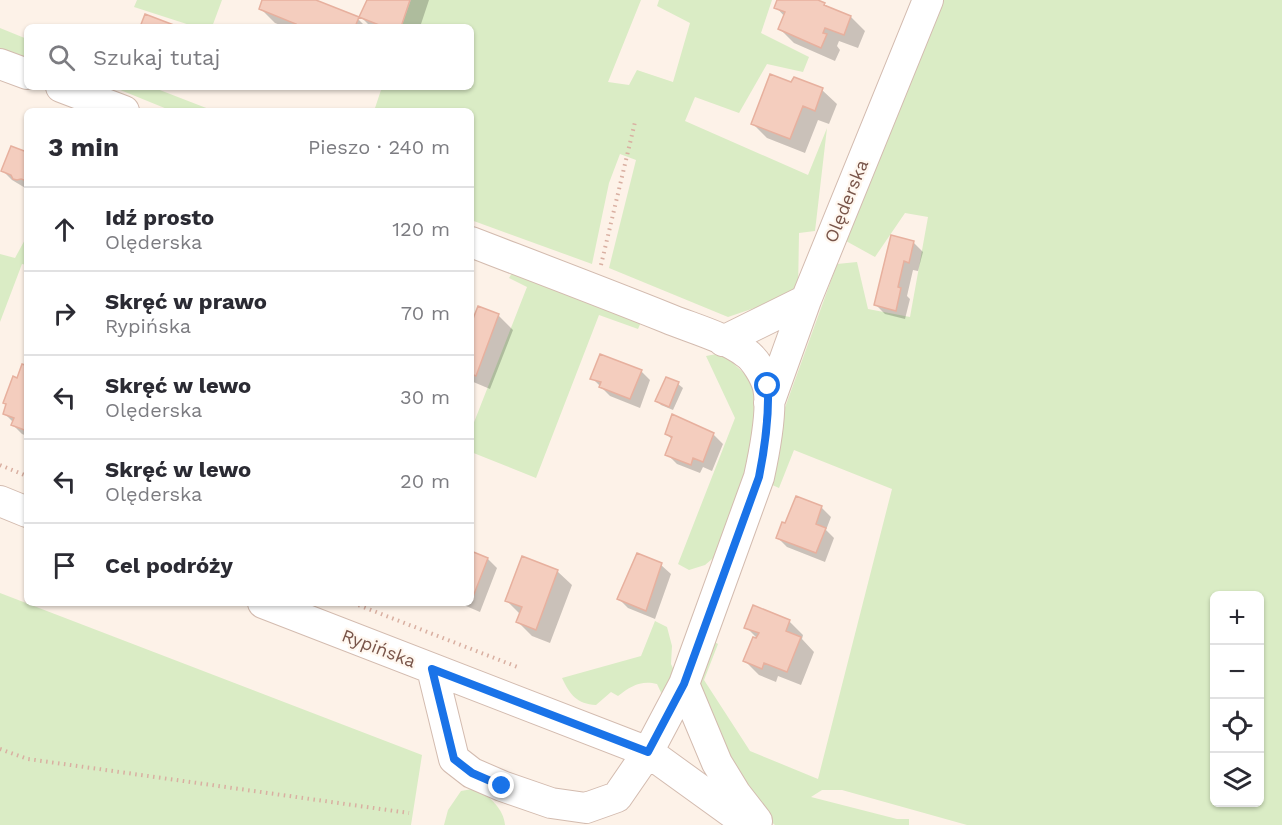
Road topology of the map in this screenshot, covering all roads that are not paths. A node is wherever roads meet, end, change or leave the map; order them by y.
1 (928, 0) edge
2 (0, 64) edge
3 (24, 73) edge
4 (69, 90) edge
5 (116, 108) edge
6 (474, 243) edge
7 (806, 300) junction
8 (723, 341) junction
9 (769, 403) junction
10 (0, 501) edge
11 (24, 511) edge
12 (271, 606) edge
13 (432, 669) junction
14 (684, 684) junction
15 (648, 752) junction
16 (749, 825) edge
17 (760, 825) edge

1 - 7 street, Olęderska
2 - 3 street
4 - 5 street
6 - 8 street, Olęderska
7 - 8 street
7 - 9 street, Olęderska
8 - 9 street, Olęderska
9 - 14 street, Olęderska
10 - 11 street
12 - 13 street, Rypińska
13 - 15 street, Rypińska
13 - 15 street, Olęderska
14 - 15 street, Olęderska
14 - 17 street
15 - 16 street, Rypińska

